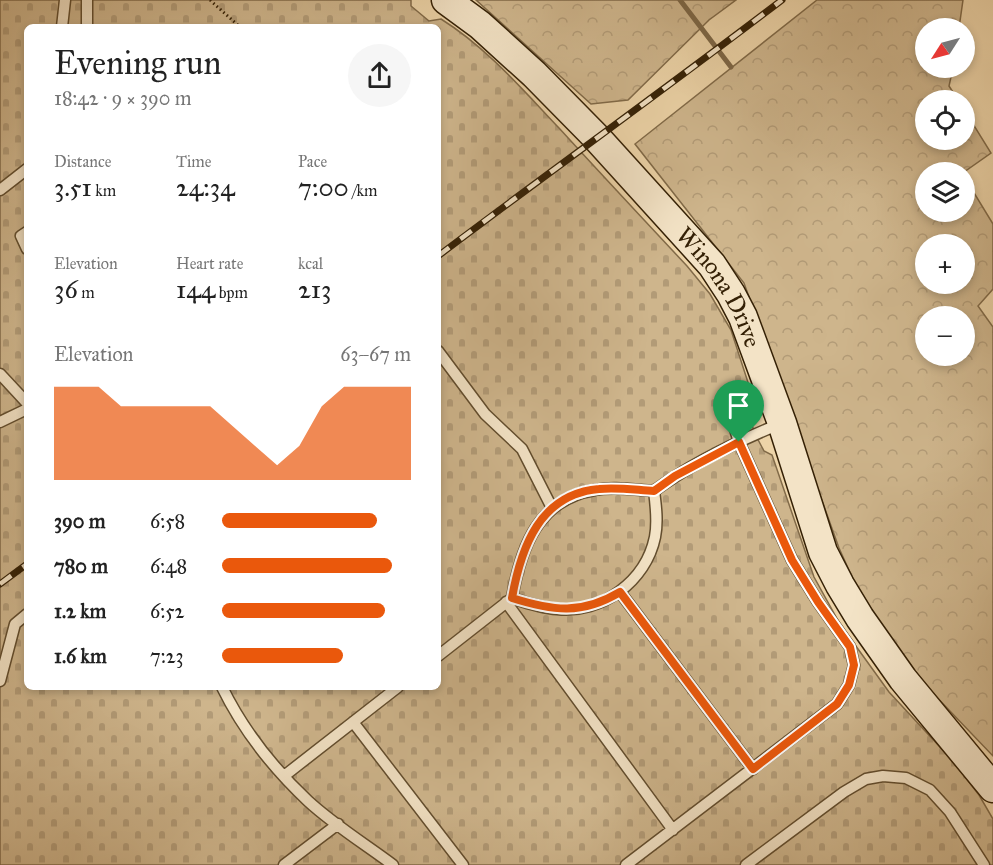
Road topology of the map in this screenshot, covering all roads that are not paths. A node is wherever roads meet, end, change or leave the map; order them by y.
1 (64, 0) edge
2 (87, 0) edge
3 (446, 0) edge
4 (62, 24) edge
5 (87, 24) edge
6 (24, 170) edge
7 (0, 190) edge
8 (441, 355) edge
9 (0, 374) edge
10 (724, 394) dead end
11 (24, 400) edge
12 (24, 410) edge
13 (0, 422) edge
14 (782, 423) junction
15 (739, 442) junction
16 (654, 491) junction
17 (552, 508) junction
18 (620, 592) junction
19 (509, 600) junction
20 (24, 616) edge
21 (441, 654) edge
22 (0, 681) edge
23 (224, 690) edge
24 (394, 690) edge
25 (353, 722) junction
26 (753, 769) junction
27 (284, 776) junction
28 (993, 788) edge
29 (338, 824) junction
30 (673, 830) junction
31 (284, 865) edge
32 (393, 865) edge
33 (463, 865) edge
34 (626, 865) edge
35 (746, 865) edge
36 (984, 865) edge

1 - 4 lane
2 - 5 lane
3 - 14 street, Winona Drive
6 - 7 lane
8 - 17 lane
9 - 11 lane
10 - 15 lane
12 - 13 lane
14 - 15 lane
14 - 28 street, Winona Drive
15 - 16 lane
15 - 26 lane
16 - 17 lane
16 - 18 lane
17 - 19 lane
18 - 19 lane
18 - 26 lane
19 - 21 lane
19 - 30 lane
20 - 22 lane
23 - 27 lane
24 - 25 lane
25 - 27 lane
25 - 33 lane
26 - 30 lane
27 - 29 lane
29 - 31 lane
29 - 32 lane
30 - 34 lane
35 - 36 lane

